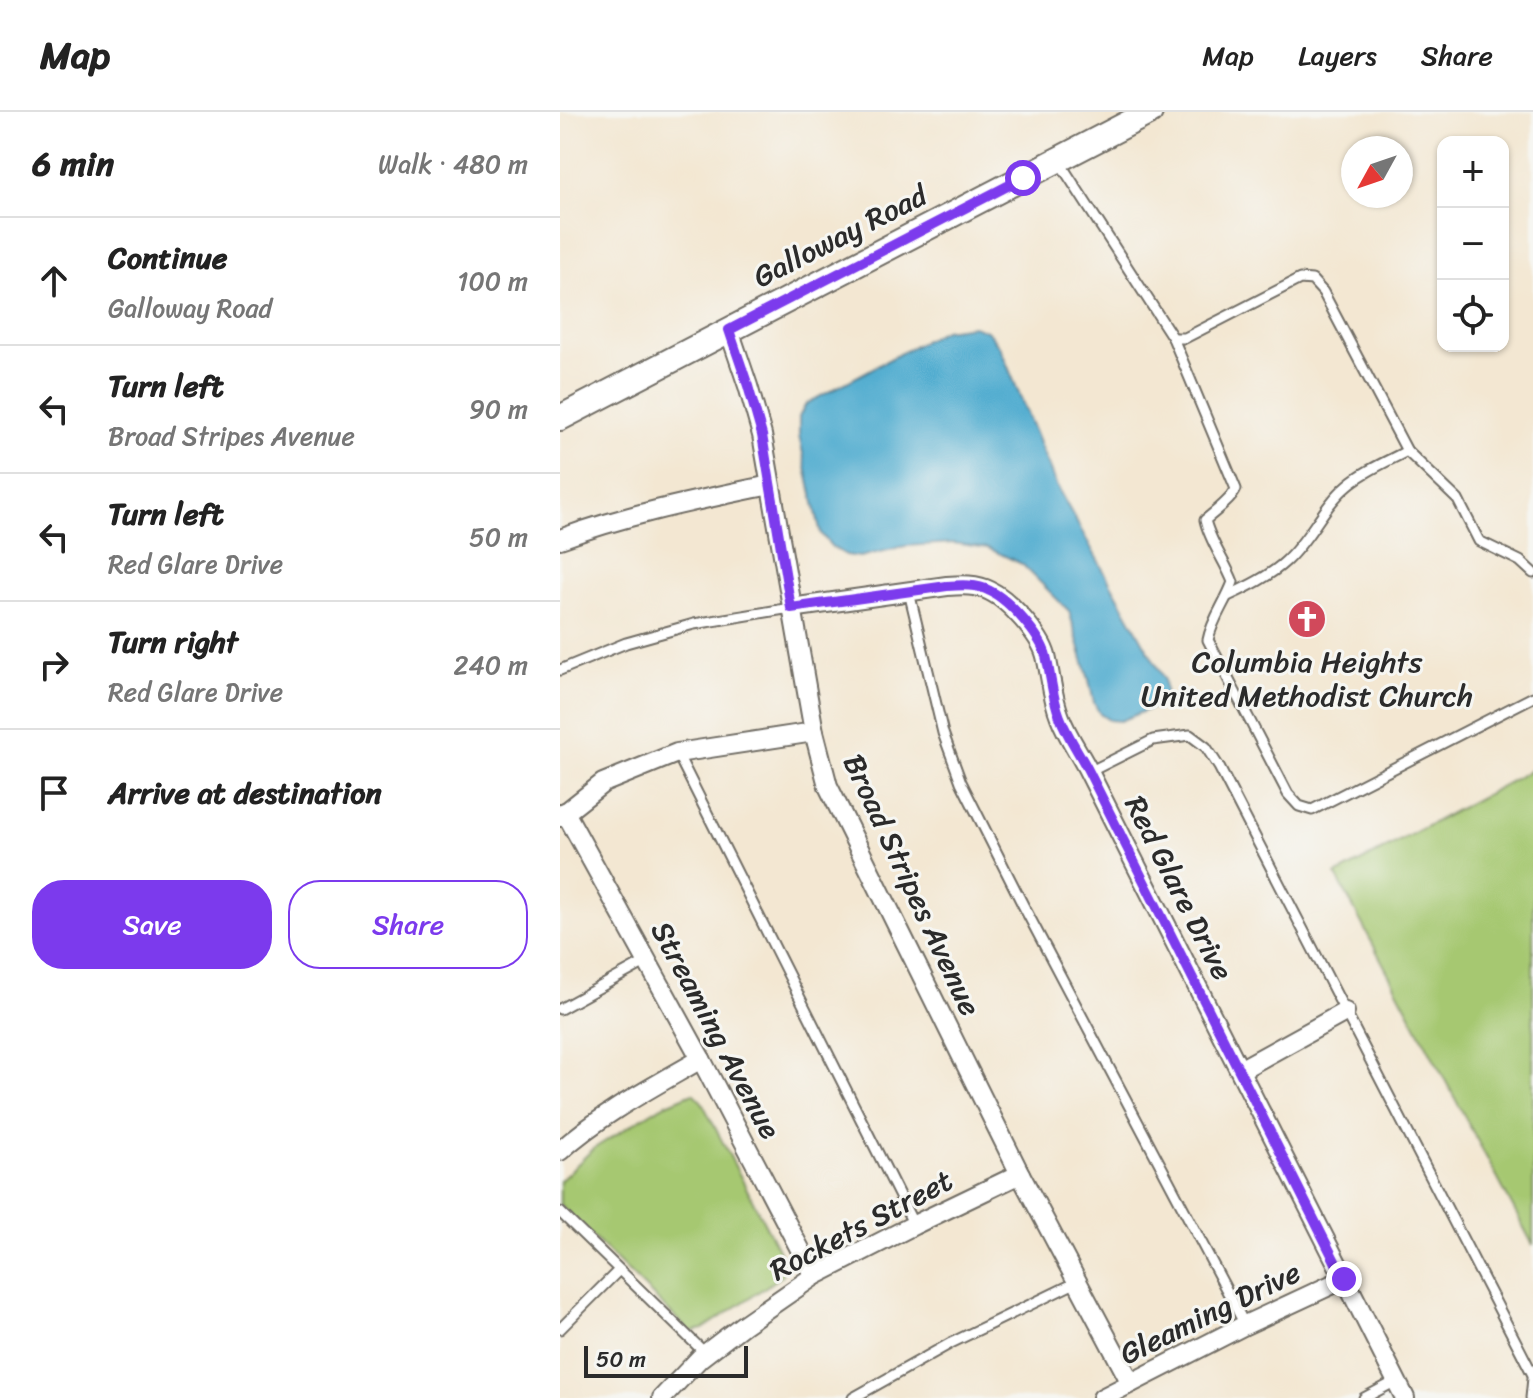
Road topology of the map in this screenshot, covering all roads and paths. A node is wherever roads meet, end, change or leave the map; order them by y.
1 (1150, 112) edge
2 (1058, 160) junction
3 (729, 330) junction
4 (1173, 338) junction
5 (560, 418) edge
6 (1407, 451) junction
7 (770, 485) junction
8 (560, 539) edge
9 (1533, 573) edge
10 (909, 592) junction
11 (1228, 596) junction
12 (791, 608) junction
13 (560, 670) edge
14 (1533, 697) edge
15 (814, 732) junction
16 (677, 753) junction
17 (1089, 772) junction
18 (562, 814) edge
19 (647, 961) junction
20 (560, 1009) edge
21 (1345, 1012) junction
22 (701, 1059) junction
23 (1240, 1070) junction
24 (560, 1151) edge
25 (1020, 1174) junction
26 (560, 1212) edge
27 (914, 1225) junction
28 (619, 1270) junction
29 (814, 1276) junction
30 (1344, 1279) junction
31 (1078, 1282) junction
32 (1245, 1325) junction
33 (560, 1329) edge
34 (706, 1354) junction
35 (1533, 1377) edge
36 (1131, 1383) junction
37 (1401, 1390) edge
38 (662, 1398) edge
39 (853, 1398) edge
40 (1102, 1398) edge
41 (1364, 1398) edge
42 (1531, 1398) edge

1 - 2 street, Galloway Road
2 - 3 street, Galloway Road
2 - 4 lane
3 - 5 street, Galloway Road
3 - 7 street, Broad Stripes Avenue
4 - 6 lane
4 - 11 lane
6 - 9 lane
6 - 11 lane
7 - 8 street
7 - 12 street, Broad Stripes Avenue
10 - 12 street, Red Glare Drive
10 - 17 street, Red Glare Drive
10 - 32 lane
11 - 14 lane
12 - 13 lane
12 - 15 street, Broad Stripes Avenue
15 - 16 street
15 - 25 street, Broad Stripes Avenue
16 - 18 street
16 - 27 lane
17 - 21 lane
17 - 23 street, Red Glare Drive
18 - 19 street, Streaming Avenue
19 - 20 lane
19 - 22 street, Streaming Avenue
21 - 23 street
21 - 35 lane
22 - 24 street
22 - 29 street, Streaming Avenue
23 - 30 street, Red Glare Drive
25 - 27 street, Rockets Street
25 - 31 street, Broad Stripes Avenue
26 - 28 lane
27 - 29 street, Rockets Street
28 - 33 lane
28 - 34 lane
29 - 34 street, Rockets Street
30 - 32 street, Gleaming Drive
30 - 37 street, Red Glare Drive
31 - 36 street, Broad Stripes Avenue
31 - 39 lane
32 - 36 street, Gleaming Drive
34 - 38 street, Rockets Street
35 - 42 lane
36 - 40 street, Gleaming Drive
37 - 41 lane

